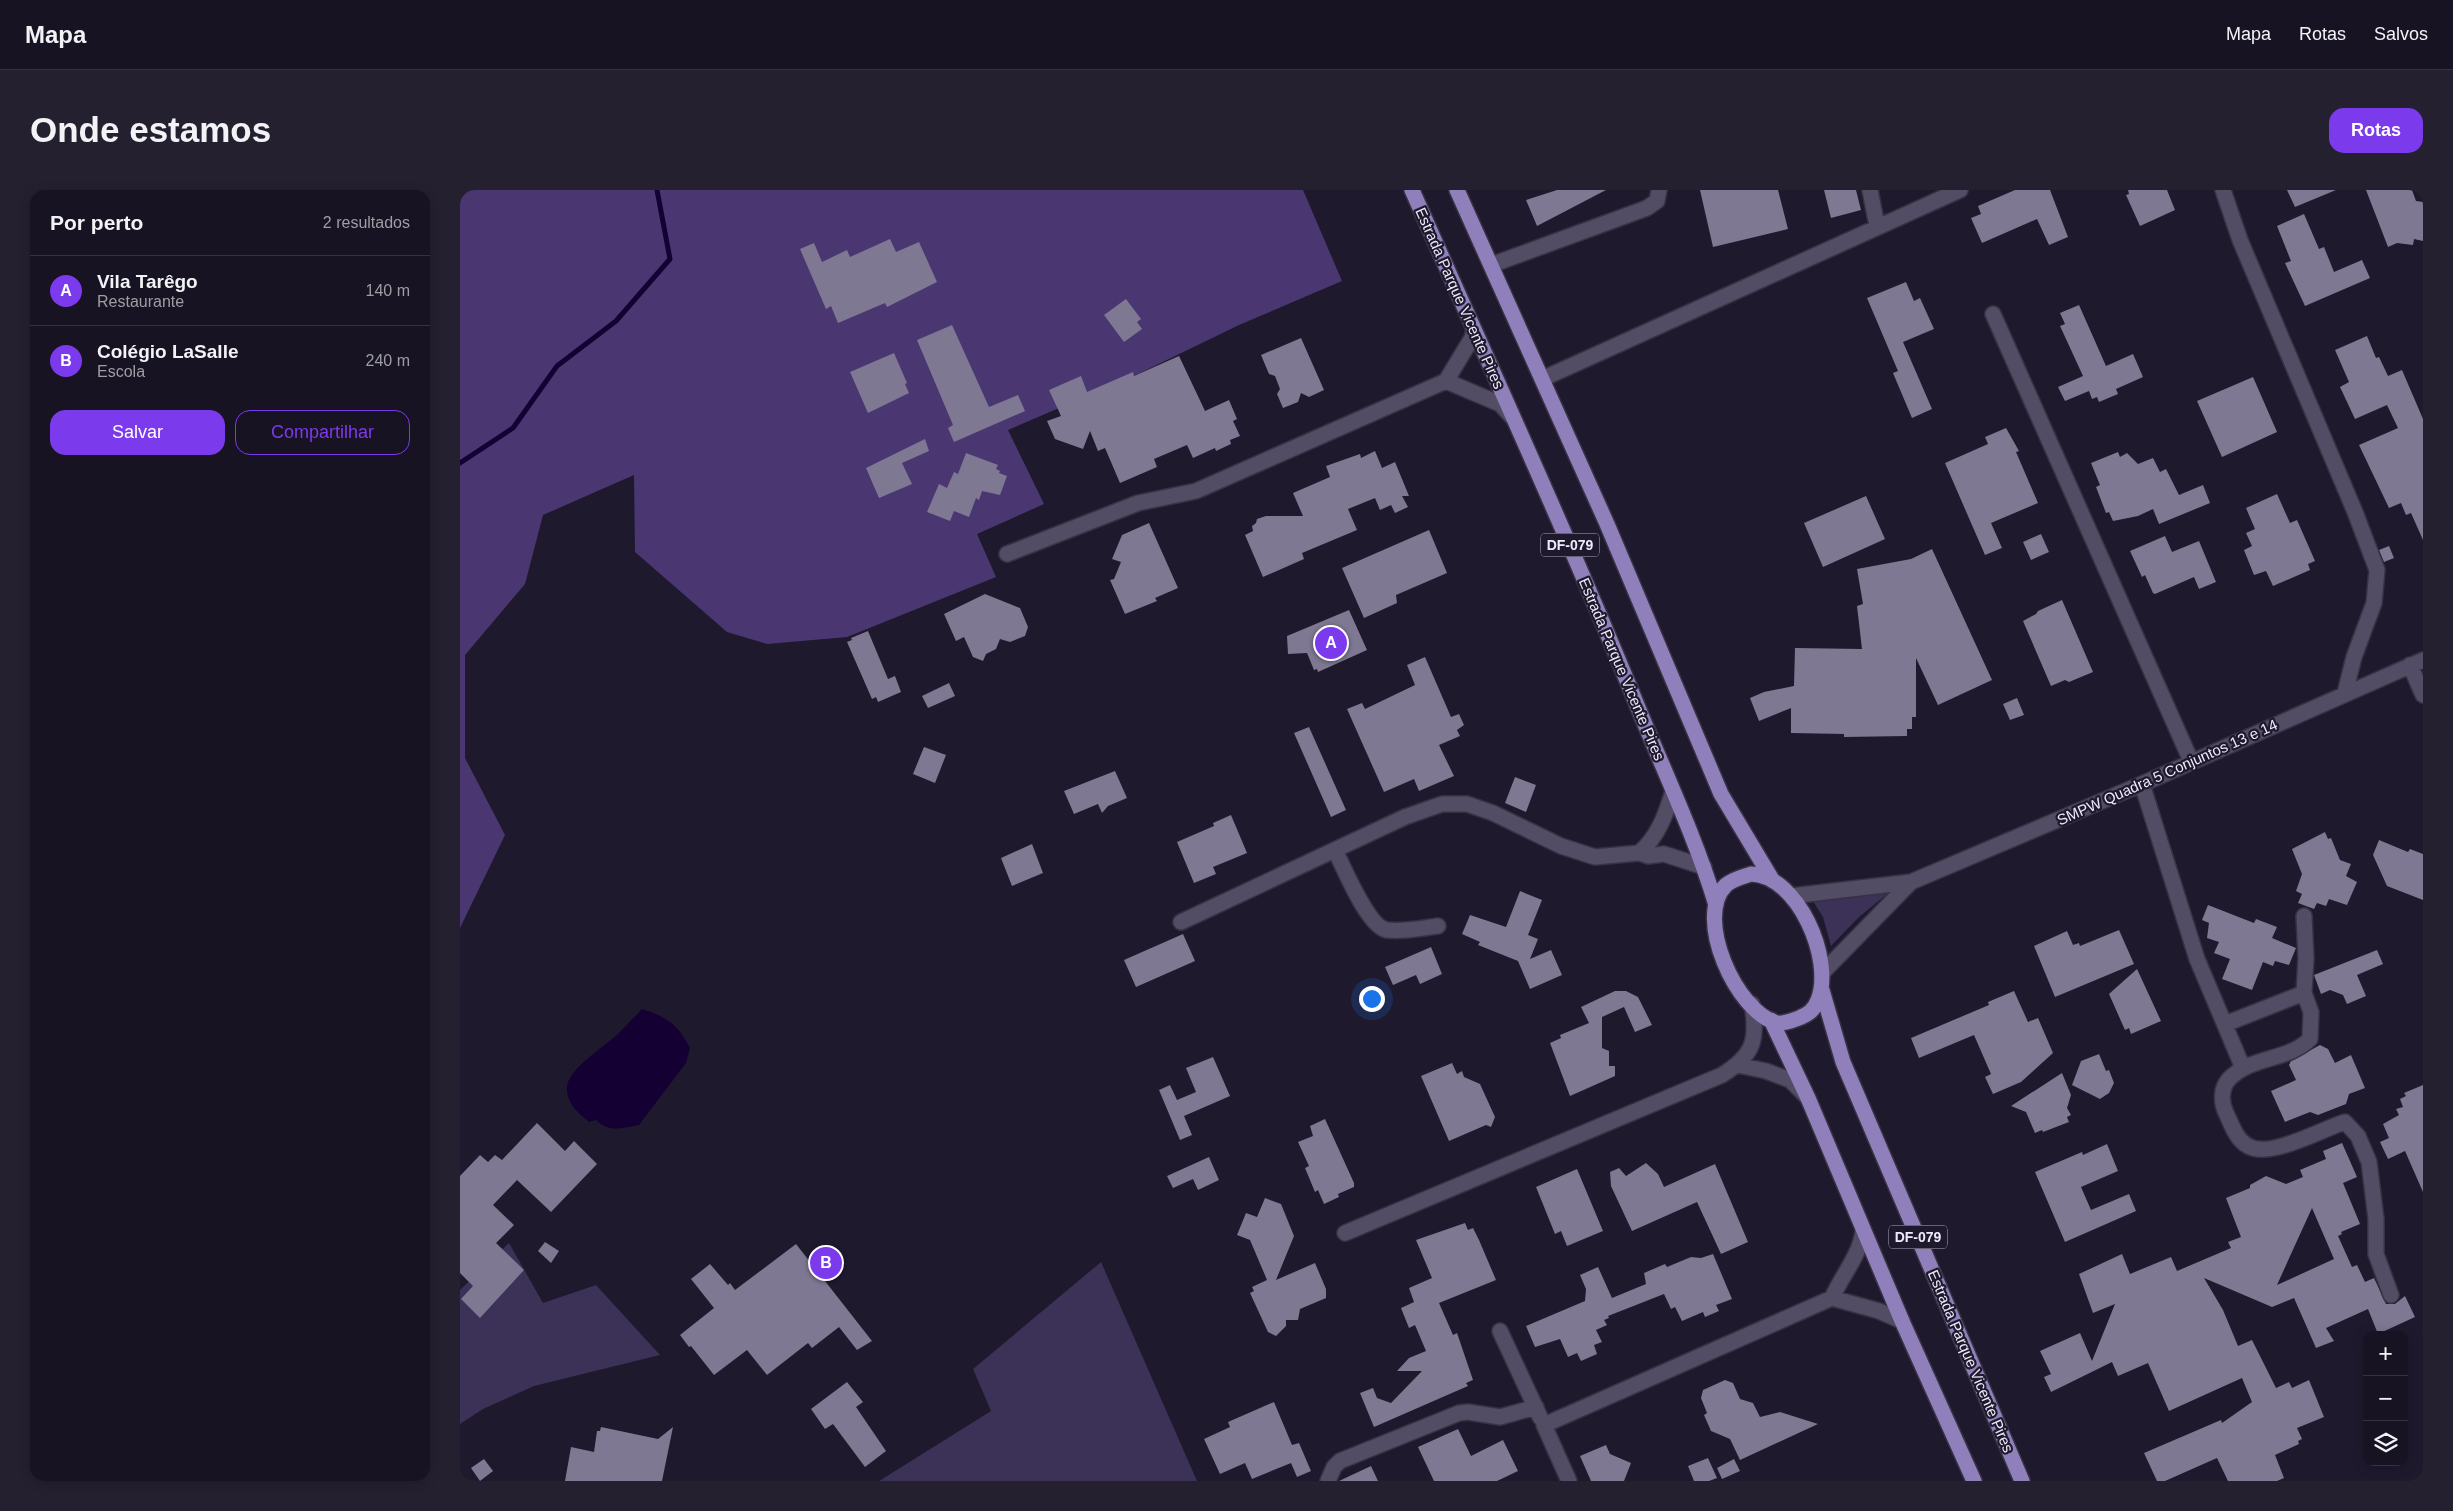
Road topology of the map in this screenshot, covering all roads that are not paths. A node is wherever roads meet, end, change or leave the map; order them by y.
1 (1412, 190) edge
2 (1457, 190) edge
3 (1659, 190) edge
4 (1870, 190) edge
5 (1960, 190) edge
6 (2223, 190) edge
7 (1877, 226) junction
8 (1491, 265) junction
9 (1992, 314) dead end
10 (1474, 330) junction
11 (1542, 379) junction
12 (1446, 381) junction
13 (1512, 416) junction
14 (1007, 554) dead end
15 (2416, 663) edge
16 (2346, 693) junction
17 (2423, 695) edge
18 (2191, 762) junction
19 (2142, 784) junction
20 (1673, 790) junction
21 (1335, 850) junction
22 (1638, 853) junction
23 (1704, 867) junction
24 (1773, 881) junction
25 (1911, 882) junction
26 (1791, 896) junction
27 (1716, 905) junction
28 (2304, 916) dead end
29 (1180, 922) dead end
30 (1438, 926) dead end
31 (1823, 972) junction
32 (1822, 990) junction
33 (2304, 993) junction
34 (1752, 1004) junction
35 (1771, 1020) junction
36 (2225, 1024) junction
37 (1738, 1065) junction
38 (2243, 1068) junction
39 (1808, 1098) junction
40 (1863, 1230) junction
41 (1345, 1233) dead end
42 (2391, 1295) dead end
43 (1832, 1298) junction
44 (1902, 1321) junction
45 (1500, 1331) dead end
46 (1536, 1407) junction
47 (1544, 1425) junction
48 (1328, 1481) edge
49 (1569, 1481) edge
50 (1974, 1481) edge
51 (2022, 1481) edge

1 - 10 main road, Estrada Parque Vicente Pires / DF-079
2 - 8 main road, DF-079
3 - 8 street
4 - 7 street
5 - 7 street
6 - 16 street
7 - 11 street
8 - 11 main road, DF-079
9 - 18 street
10 - 12 street
10 - 13 main road, Estrada Parque Vicente Pires / DF-079
11 - 24 main road, DF-079
12 - 13 street
12 - 14 street
13 - 20 main road, Estrada Parque Vicente Pires / DF-079
15 - 16 street, SMPW Quadra 5 Conjuntos 13 e 14
15 - 17 street
16 - 18 street, SMPW Quadra 5 Conjuntos 13 e 14
18 - 19 street, SMPW Quadra 5 Conjuntos 13 e 14
19 - 25 street, SMPW Quadra 5 Conjuntos 13 e 14
19 - 36 street
20 - 22 street
20 - 23 main road, Estrada Parque Vicente Pires / DF-079
21 - 22 street
21 - 29 street
21 - 30 street
22 - 23 street
23 - 27 main road, Estrada Parque Vicente Pires / DF-079
24 - 26 main road, DF-079
24 - 27 main road, DF-079
25 - 26 street, SMPW Quadra 5 Conjuntos 13 e 14
25 - 31 street, SMPW Quadra 5 Conjuntos 13 e 14
26 - 31 main road, DF-079
27 - 34 main road, DF-079
28 - 33 street
31 - 32 main road, DF-079
32 - 35 main road, DF-079
32 - 51 main road, Estrada Parque Vicente Pires / DF-079
33 - 36 street
33 - 38 street
34 - 35 main road, DF-079
34 - 37 street
35 - 39 main road, DF-079
36 - 38 street
37 - 39 street
37 - 41 street
38 - 42 street
39 - 40 main road, DF-079
40 - 43 street
40 - 44 main road, DF-079
43 - 44 street
43 - 47 street
44 - 50 main road, DF-079
45 - 46 street
46 - 47 street
46 - 48 street
47 - 49 street

